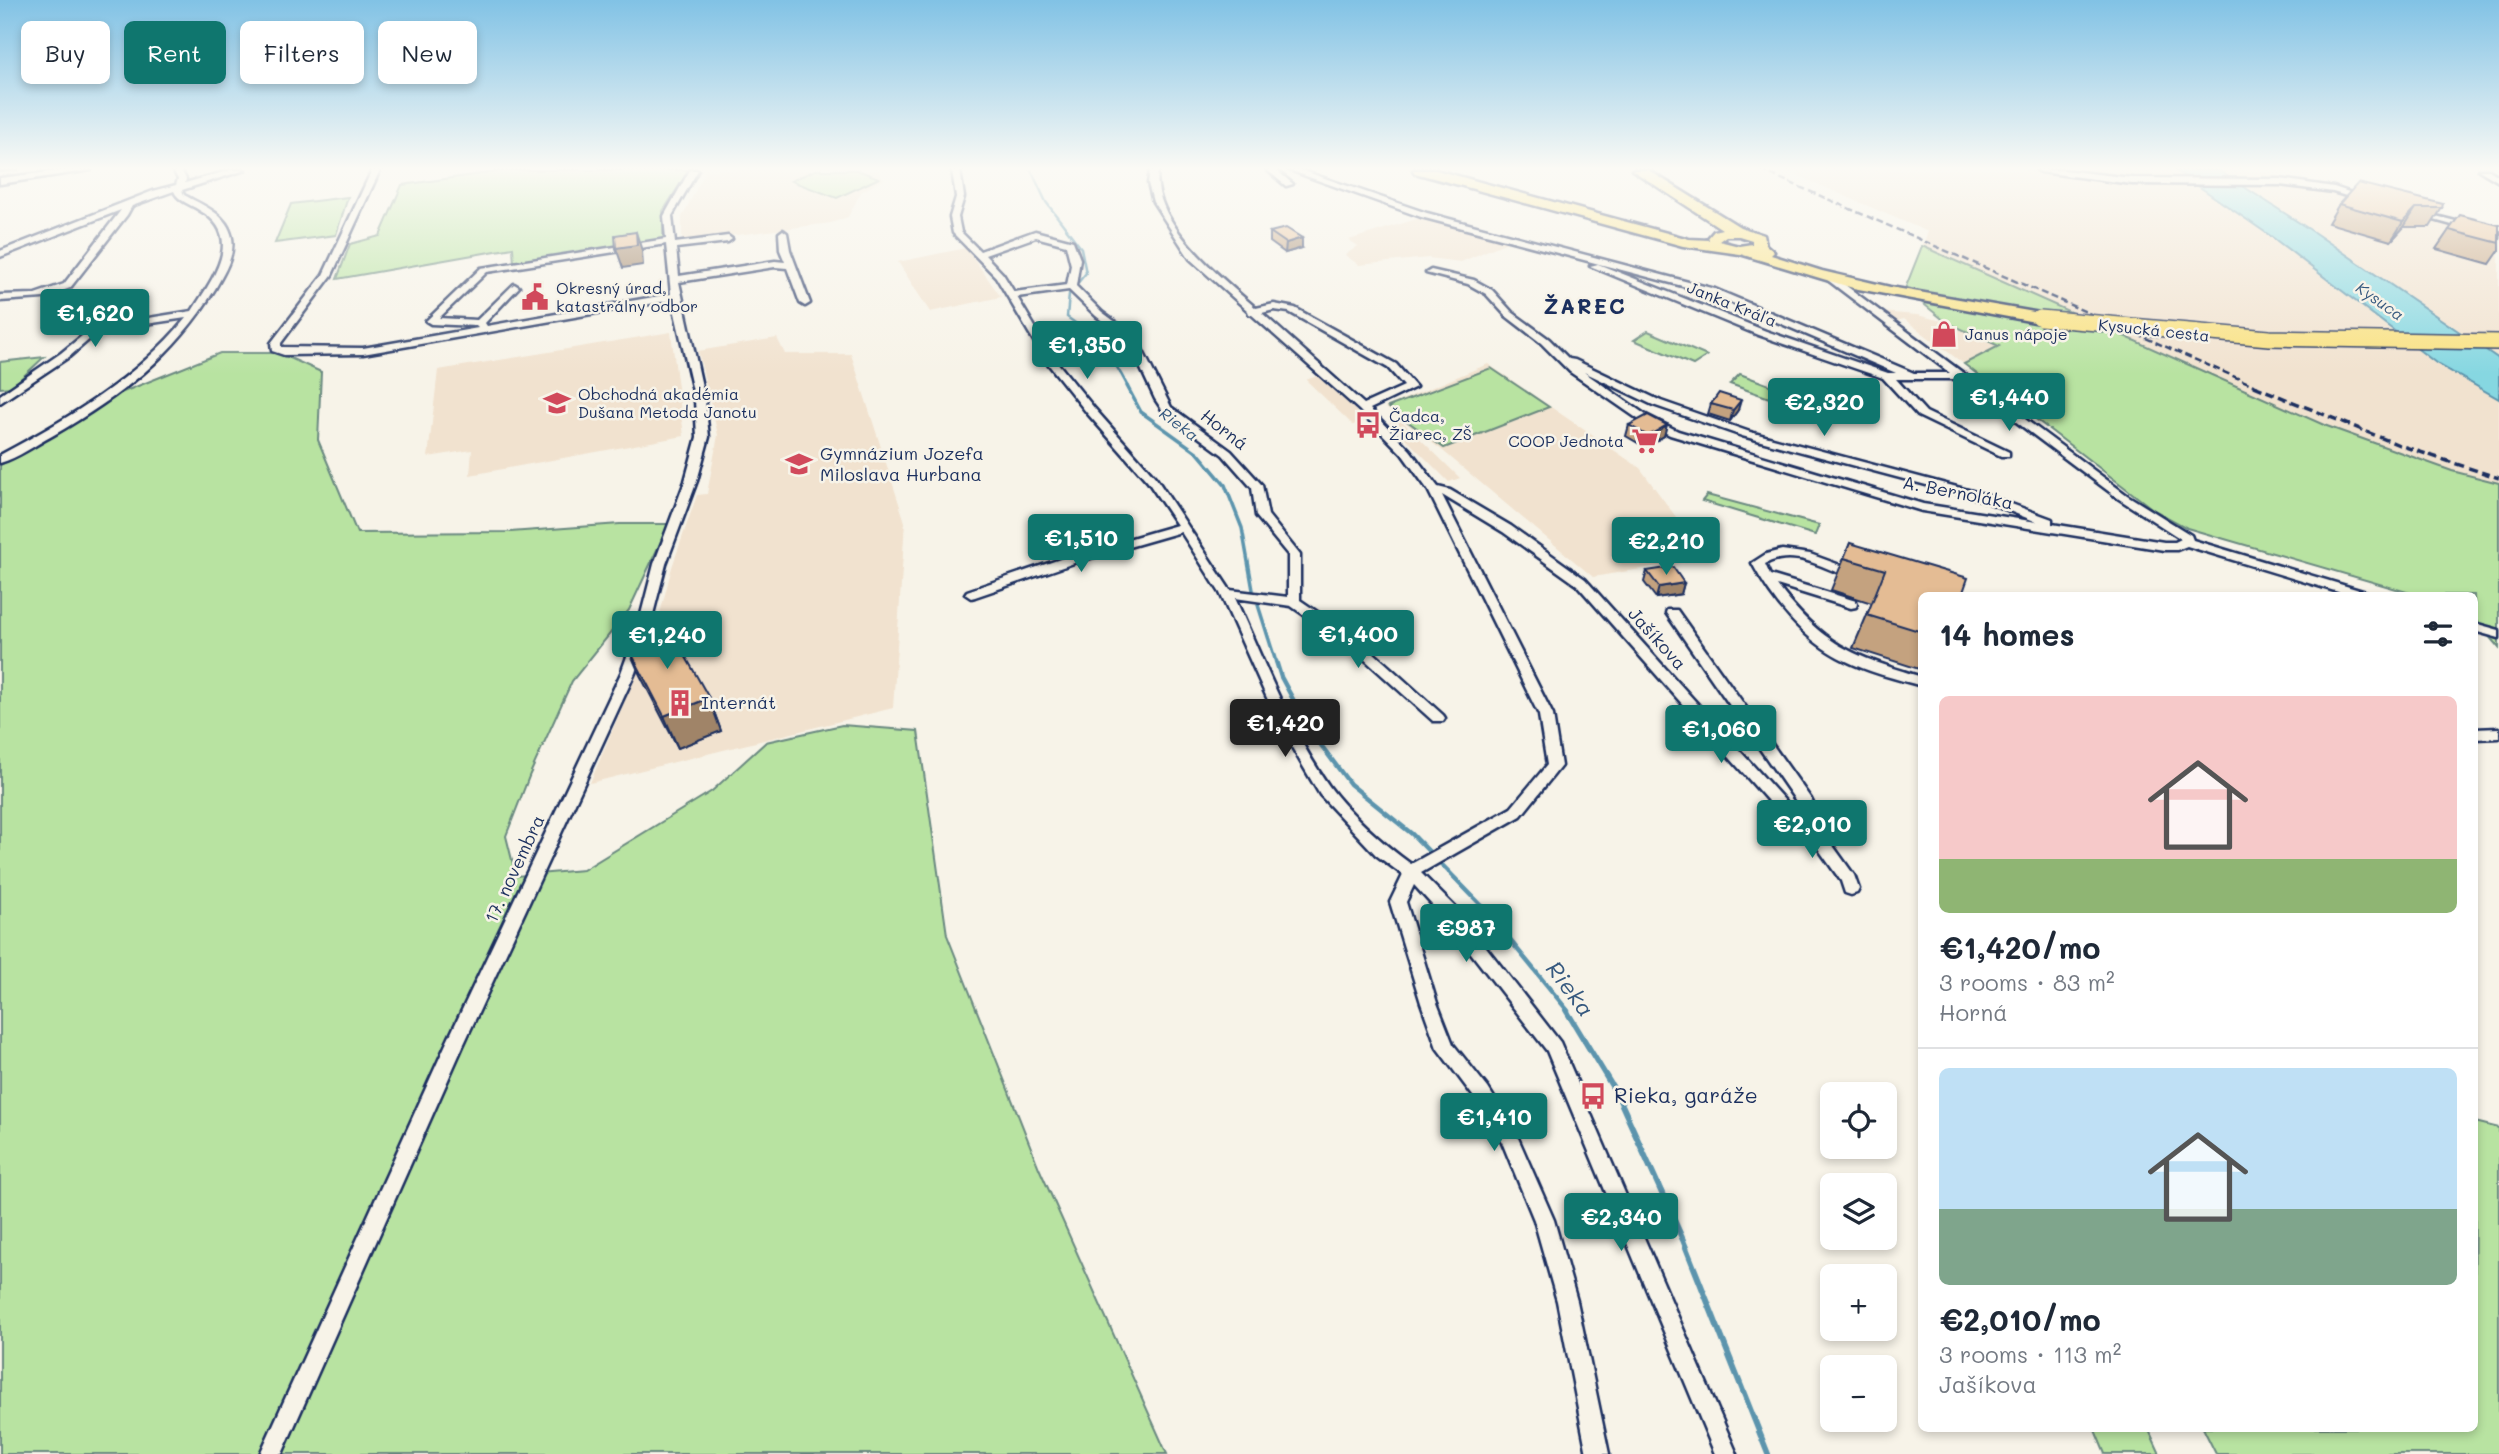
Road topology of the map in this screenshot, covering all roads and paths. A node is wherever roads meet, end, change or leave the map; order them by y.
1 (41, 238) edge
2 (105, 238) edge
3 (228, 238) edge
4 (345, 238) edge
5 (670, 238) edge
6 (784, 238) edge
7 (961, 238) edge
8 (1024, 238) edge
9 (1050, 238) edge
10 (1179, 238) edge
11 (1514, 238) edge
12 (1671, 238) edge
13 (1759, 238) edge
14 (728, 239) dead end
15 (1719, 239) joint
16 (670, 244) junction
17 (1542, 245) junction
18 (1752, 249) junction
19 (0, 254) edge
20 (977, 255) junction
21 (790, 265) junction
22 (1430, 273) dead end
23 (514, 287) dead end
24 (1071, 287) junction
25 (675, 288) junction
26 (1864, 294) junction
27 (1013, 295) junction
28 (0, 298) edge
29 (1238, 298) junction
30 (805, 303) dead end
31 (1274, 307) junction
32 (1252, 312) junction
33 (197, 313) junction
34 (2040, 318) joint
35 (482, 326) junction
36 (2499, 342) edge
37 (1566, 361) junction
38 (1887, 376) junction
39 (1959, 376) junction
40 (1915, 377) junction
41 (0, 400) edge
42 (1363, 408) junction
43 (2005, 454) dead end
44 (0, 460) edge
45 (1434, 490) junction
46 (1184, 527) junction
47 (2079, 533) junction
48 (2186, 542) junction
49 (1856, 575) edge
50 (1764, 577) junction
51 (2352, 592) edge
52 (1226, 593) junction
53 (971, 594) dead end
54 (1294, 602) junction
55 (1851, 604) dead end
56 (1672, 613) dead end
57 (2478, 628) edge
58 (2499, 634) edge
59 (1918, 681) edge
60 (1438, 718) dead end
61 (2499, 733) edge
62 (2478, 734) edge
63 (1803, 816) junction
64 (1415, 869) junction
65 (1851, 890) dead end
66 (271, 1454) edge
67 (1598, 1454) edge
68 (1726, 1454) edge

1 - 19 street
2 - 28 street
3 - 33 street
4 - 35 street
5 - 16 street, 17. novembra
6 - 21 street
7 - 20 street
8 - 20 street
9 - 24 street
10 - 29 street
11 - 17 street, Janka Kráľa
12 - 15 main road, Kysucká cesta
13 - 18 main road, Kysucká cesta
14 - 16 street
15 - 18 main road, Kysucká cesta
16 - 25 street, 17. novembra
16 - 35 street
17 - 38 street, Janka Kráľa
17 - 40 street, Janka Kráľa
18 - 26 main road, Kysucká cesta
20 - 27 street
21 - 25 street
21 - 30 street
22 - 37 street, A. Bernoláka
23 - 35 street
24 - 27 street
24 - 54 street, Horná
25 - 35 street
25 - 66 street, 17. novembra
26 - 34 main road, Kysucká cesta
26 - 39 street
27 - 46 street
29 - 31 street
29 - 32 street
31 - 32 street
31 - 42 street
32 - 42 street
33 - 41 street
33 - 44 street
34 - 36 main road, Kysucká cesta, bridge
37 - 47 street, A. Bernoláka
37 - 47 street, A. Bernoláka
38 - 40 street, Janka Kráľa
38 - 43 street
39 - 40 street, Janka Kráľa
39 - 48 street
42 - 45 street
45 - 63 street, Jašíkova
45 - 64 street
46 - 52 street
46 - 53 street
47 - 48 street, A. Bernoláka
48 - 51 street
49 - 50 street
50 - 55 street
50 - 59 street
52 - 54 street
52 - 64 street
54 - 60 street
56 - 63 street, Jašíkova
57 - 58 street
61 - 62 street
63 - 65 street
64 - 67 street
64 - 68 street

